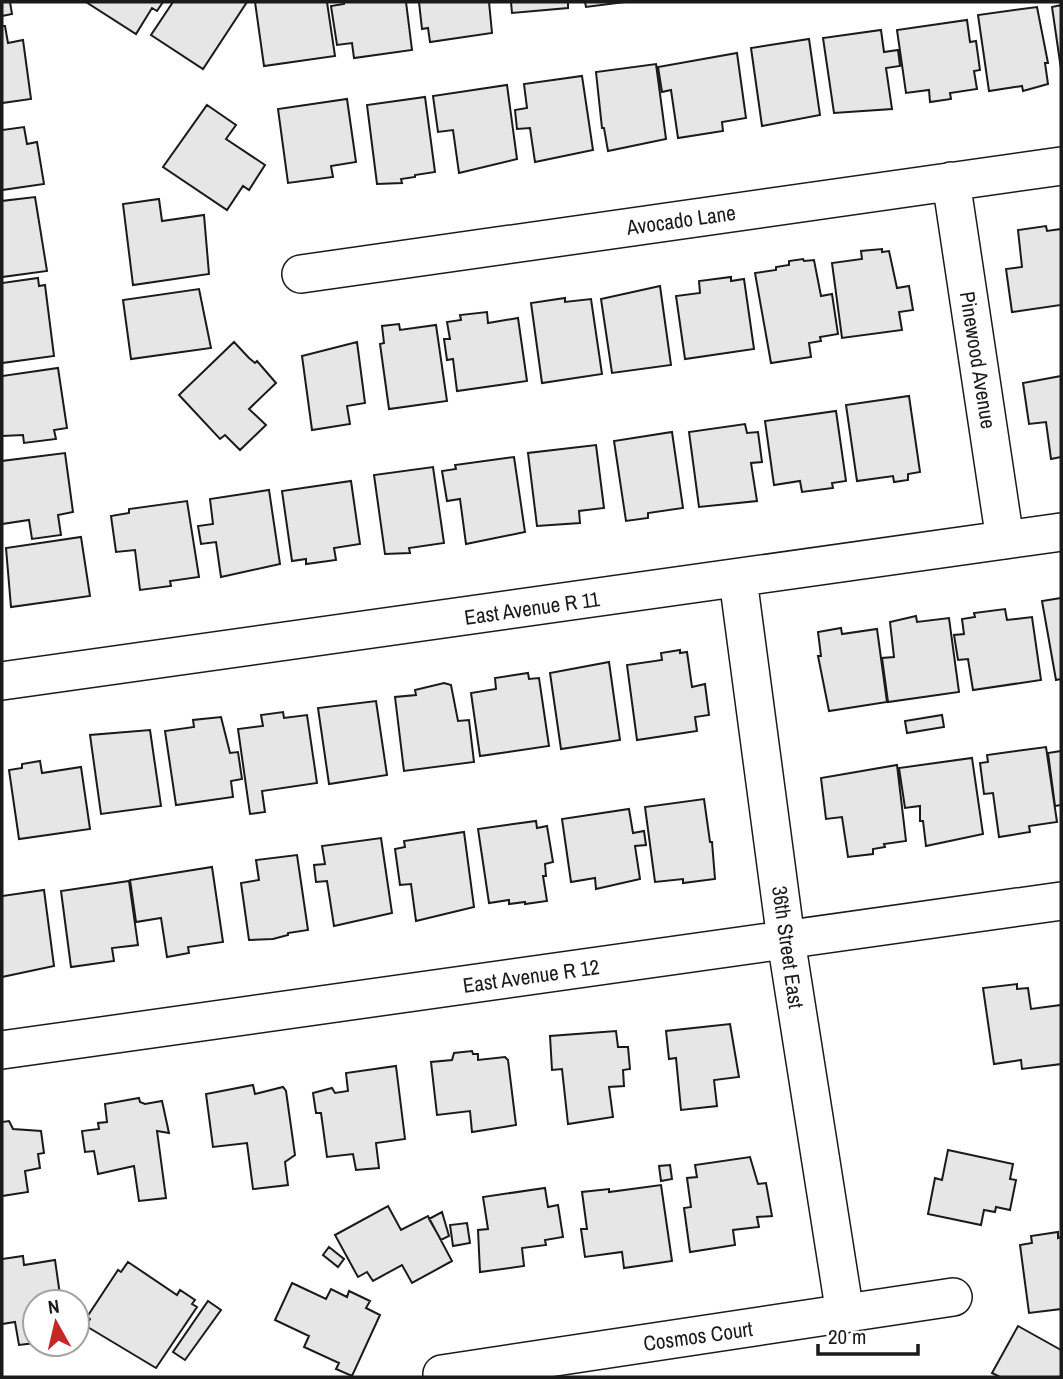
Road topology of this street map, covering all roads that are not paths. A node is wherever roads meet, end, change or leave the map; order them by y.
1 (1061, 166) edge
2 (951, 181) junction
3 (301, 274) dead end
4 (1061, 532) edge
5 (1005, 540) junction
6 (738, 579) junction
7 (2, 681) edge
8 (1061, 901) edge
9 (786, 940) junction
10 (2, 1050) edge
11 (953, 1297) dead end
12 (845, 1314) junction
13 (443, 1375) edge

1 - 2 street, Avocado Lane
2 - 3 street, Avocado Lane
2 - 5 street, Pinewood Avenue
4 - 5 street, East Avenue R 11
5 - 6 street, East Avenue R 11
6 - 7 street, East Avenue R 11
6 - 9 street, 36th Street East
8 - 9 street, East Avenue R 12
9 - 10 street, East Avenue R 12
9 - 12 street, 36th Street East
11 - 12 street, Cosmos Court
12 - 13 street, Cosmos Court

